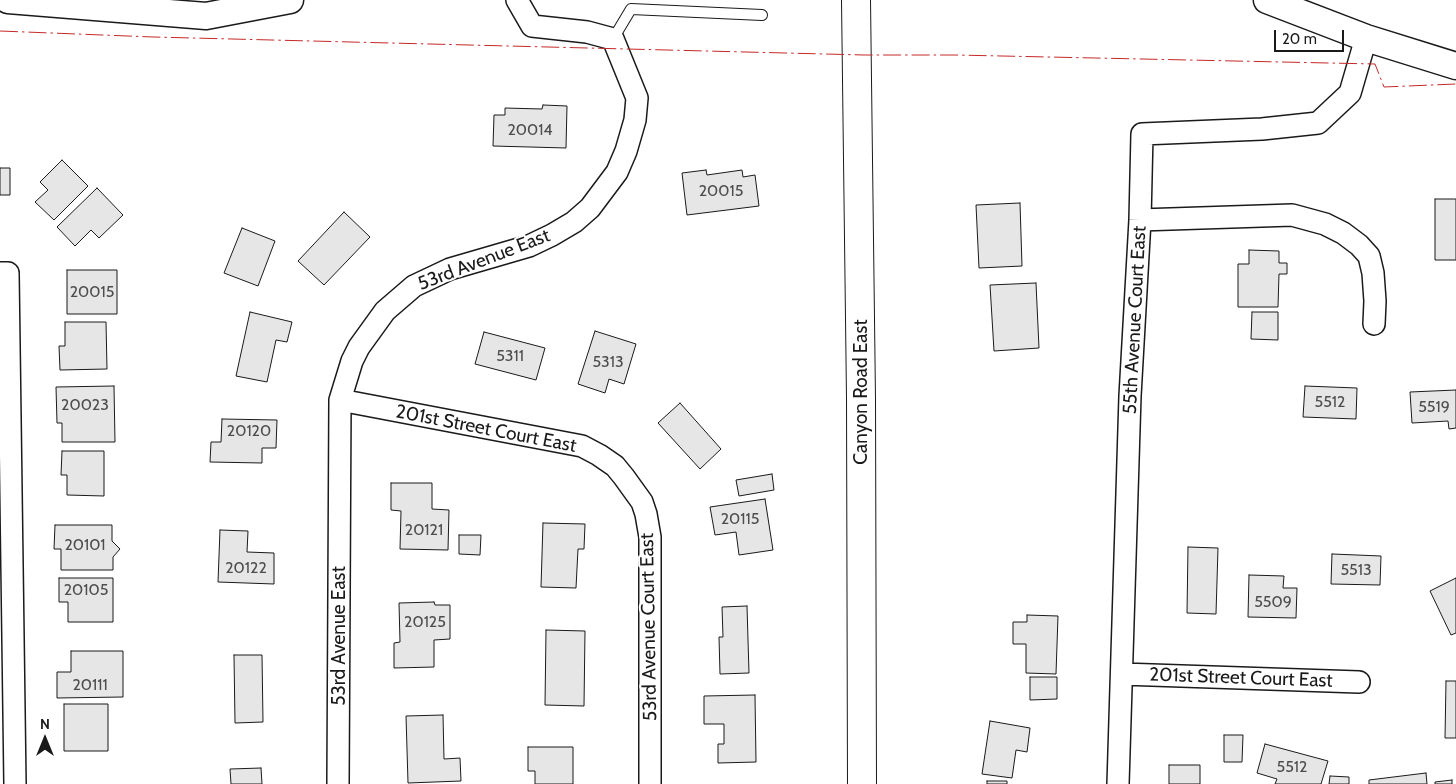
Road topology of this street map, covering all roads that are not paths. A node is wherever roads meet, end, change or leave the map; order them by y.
1 (8, 0) edge
2 (290, 0) edge
3 (517, 0) edge
4 (856, 0) edge
5 (1267, 0) edge
6 (762, 15) dead end
7 (1366, 38) junction
8 (613, 39) junction
9 (1456, 66) edge
10 (1140, 220) junction
11 (4, 273) edge
12 (1374, 324) dead end
13 (340, 400) junction
14 (624, 477) joint
15 (6, 546) edge
16 (1122, 674) junction
17 (1359, 682) dead end
18 (15, 784) edge
19 (338, 784) edge
20 (650, 784) edge
21 (862, 784) edge
22 (1118, 784) edge

1 - 2 street
3 - 8 street
4 - 21 main road, Canyon Road East
5 - 7 street
6 - 8 lane
7 - 9 street
7 - 10 street, 55th Avenue Court East
8 - 13 street, 53rd Avenue East
10 - 12 street
10 - 16 street, 55th Avenue Court East
11 - 15 street
13 - 14 street, 201st Street Court East
13 - 19 street, 53rd Avenue East
14 - 20 street, 53rd Avenue Court East
15 - 18 street
16 - 17 street, 201st Street Court East
16 - 22 street, 55th Avenue Court East

